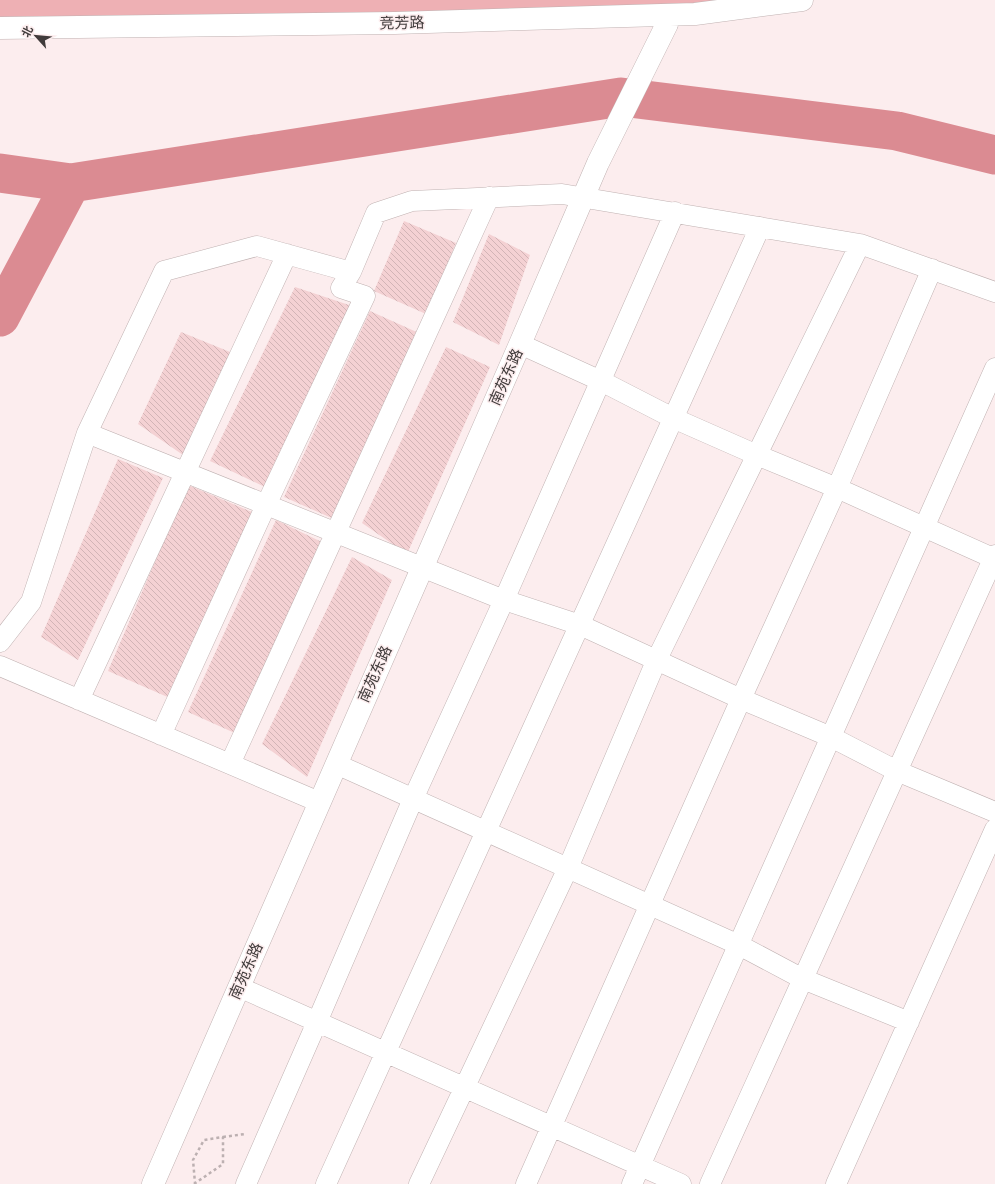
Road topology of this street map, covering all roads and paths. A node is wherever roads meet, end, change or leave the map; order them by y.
1 (802, 0) edge
2 (695, 14) junction
3 (667, 24) joint
4 (0, 28) edge
5 (583, 197) junction
6 (489, 198) junction
7 (675, 212) junction
8 (760, 227) junction
9 (860, 244) junction
10 (287, 254) junction
11 (932, 270) junction
12 (351, 272) junction
13 (995, 292) edge
14 (520, 344) junction
15 (995, 368) edge
16 (601, 381) junction
17 (673, 418) junction
18 (87, 434) junction
19 (757, 456) junction
20 (185, 473) junction
21 (837, 488) junction
22 (266, 506) junction
23 (924, 527) junction
24 (336, 533) junction
25 (994, 557) edge
26 (422, 568) junction
27 (504, 600) junction
28 (580, 625) junction
29 (0, 642) edge
30 (657, 659) junction
31 (0, 666) edge
32 (741, 699) junction
33 (79, 700) junction
34 (161, 735) junction
35 (831, 738) junction
36 (230, 764) junction
37 (336, 764) junction
38 (897, 771) junction
39 (413, 799) junction
40 (319, 802) junction
41 (995, 812) edge
42 (995, 829) edge
43 (486, 831) junction
44 (568, 868) junction
45 (649, 905) junction
46 (738, 945) junction
47 (803, 979) junction
48 (239, 987) junction
49 (317, 1022) junction
50 (909, 1022) junction
51 (386, 1052) junction
52 (465, 1087) junction
53 (551, 1126) junction
54 (640, 1166) junction
55 (194, 1183) edge
56 (153, 1184) edge
57 (246, 1184) edge
58 (326, 1184) edge
59 (419, 1184) edge
60 (526, 1184) edge
61 (632, 1184) edge
62 (681, 1184) edge
63 (710, 1184) edge
64 (836, 1184) edge

1 - 2 street, 竞芳路
2 - 3 street
2 - 4 street, 竞芳路
3 - 5 street, 南苑东路
5 - 6 street
5 - 7 street
5 - 14 street, 南苑东路
6 - 12 street
6 - 24 street
7 - 8 street
7 - 16 street
8 - 9 street
8 - 17 street
9 - 11 street
9 - 19 street
10 - 12 street
10 - 18 street
10 - 20 street
11 - 13 street
11 - 21 street
12 - 22 street
14 - 16 street
14 - 26 street, 南苑东路
15 - 23 street
16 - 17 street
16 - 27 street
17 - 19 street
17 - 28 street
18 - 20 street
18 - 29 street
19 - 21 street
19 - 30 street
20 - 22 street
20 - 33 street
21 - 23 street
21 - 32 street
22 - 24 street
22 - 34 street
23 - 25 street
23 - 35 street
24 - 26 street
24 - 36 street
25 - 38 street
26 - 27 street
26 - 37 street, 南苑东路
27 - 28 street
27 - 39 street
28 - 30 street
28 - 43 street
30 - 32 street
30 - 44 street
31 - 33 street
32 - 35 street
32 - 45 street
33 - 34 street
34 - 36 street
35 - 38 street
35 - 46 street
36 - 40 street
37 - 39 street
37 - 40 street, 南苑东路
38 - 41 street
38 - 47 street
39 - 43 street
39 - 49 street
40 - 48 street, 南苑东路
42 - 50 street
43 - 44 street
43 - 51 street
44 - 45 street
44 - 52 street
45 - 46 street
45 - 53 street
46 - 47 street
46 - 54 street
47 - 50 street
47 - 63 street
48 - 49 street
48 - 56 street, 南苑东路
49 - 51 street
49 - 57 street
50 - 64 street
51 - 52 street
51 - 58 street
52 - 53 street
52 - 59 street
53 - 54 street
53 - 60 street
54 - 61 street
54 - 62 street
55 - 55 path

